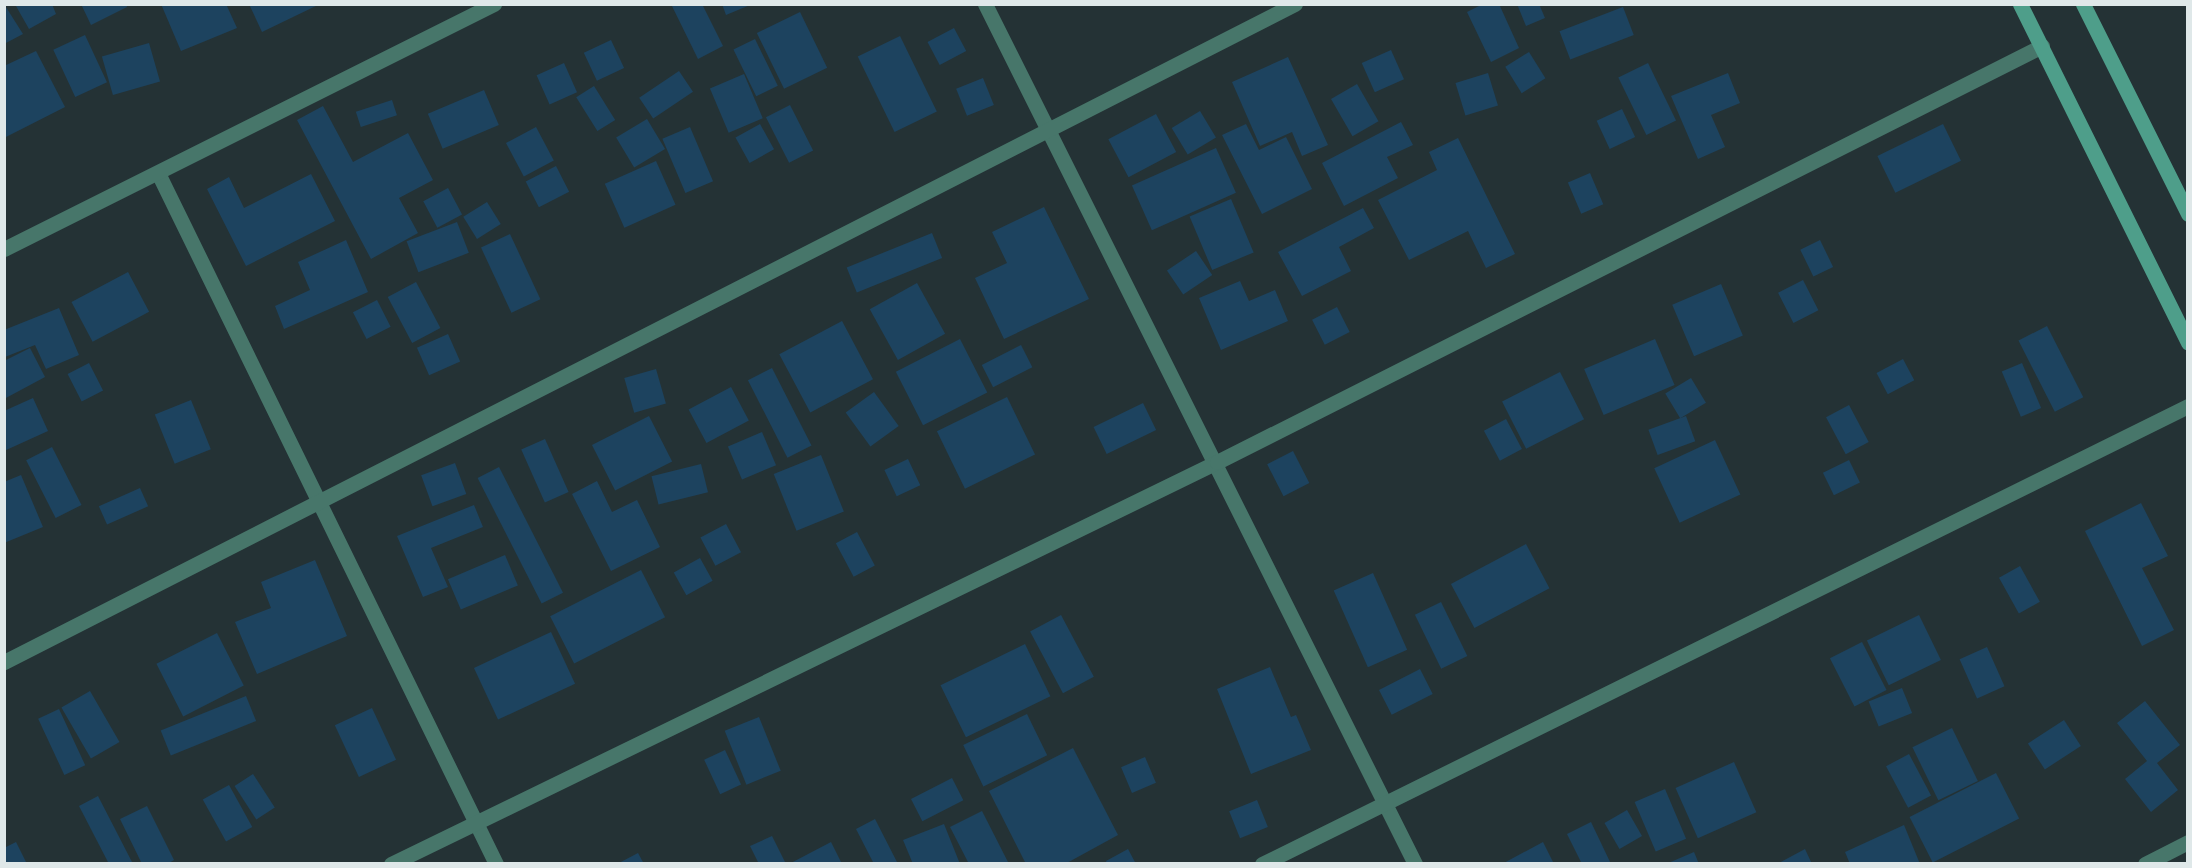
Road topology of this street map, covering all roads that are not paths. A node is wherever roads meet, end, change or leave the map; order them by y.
1 (494, 4) edge
2 (985, 4) edge
3 (1295, 4) edge
4 (2020, 4) edge
5 (2083, 4) edge
6 (2042, 46) junction
7 (1049, 126) junction
8 (158, 173) junction
9 (2187, 214) edge
10 (4, 249) edge
11 (2187, 343) edge
12 (2187, 406) edge
13 (1217, 462) junction
14 (322, 503) junction
15 (4, 662) edge
16 (1386, 803) junction
17 (476, 822) junction
18 (2187, 842) edge
19 (392, 864) edge
20 (496, 864) edge
21 (1262, 864) edge
22 (1415, 864) edge
23 (2145, 864) edge

1 - 8 street
2 - 7 street
3 - 7 street
4 - 6 main road
5 - 9 main road
6 - 11 main road
6 - 13 street
7 - 13 street
7 - 14 street
8 - 10 street
8 - 14 street
12 - 16 street
13 - 16 street
13 - 17 street
14 - 15 street
14 - 17 street
16 - 21 street
16 - 22 street
17 - 19 street
17 - 20 street
18 - 23 street

